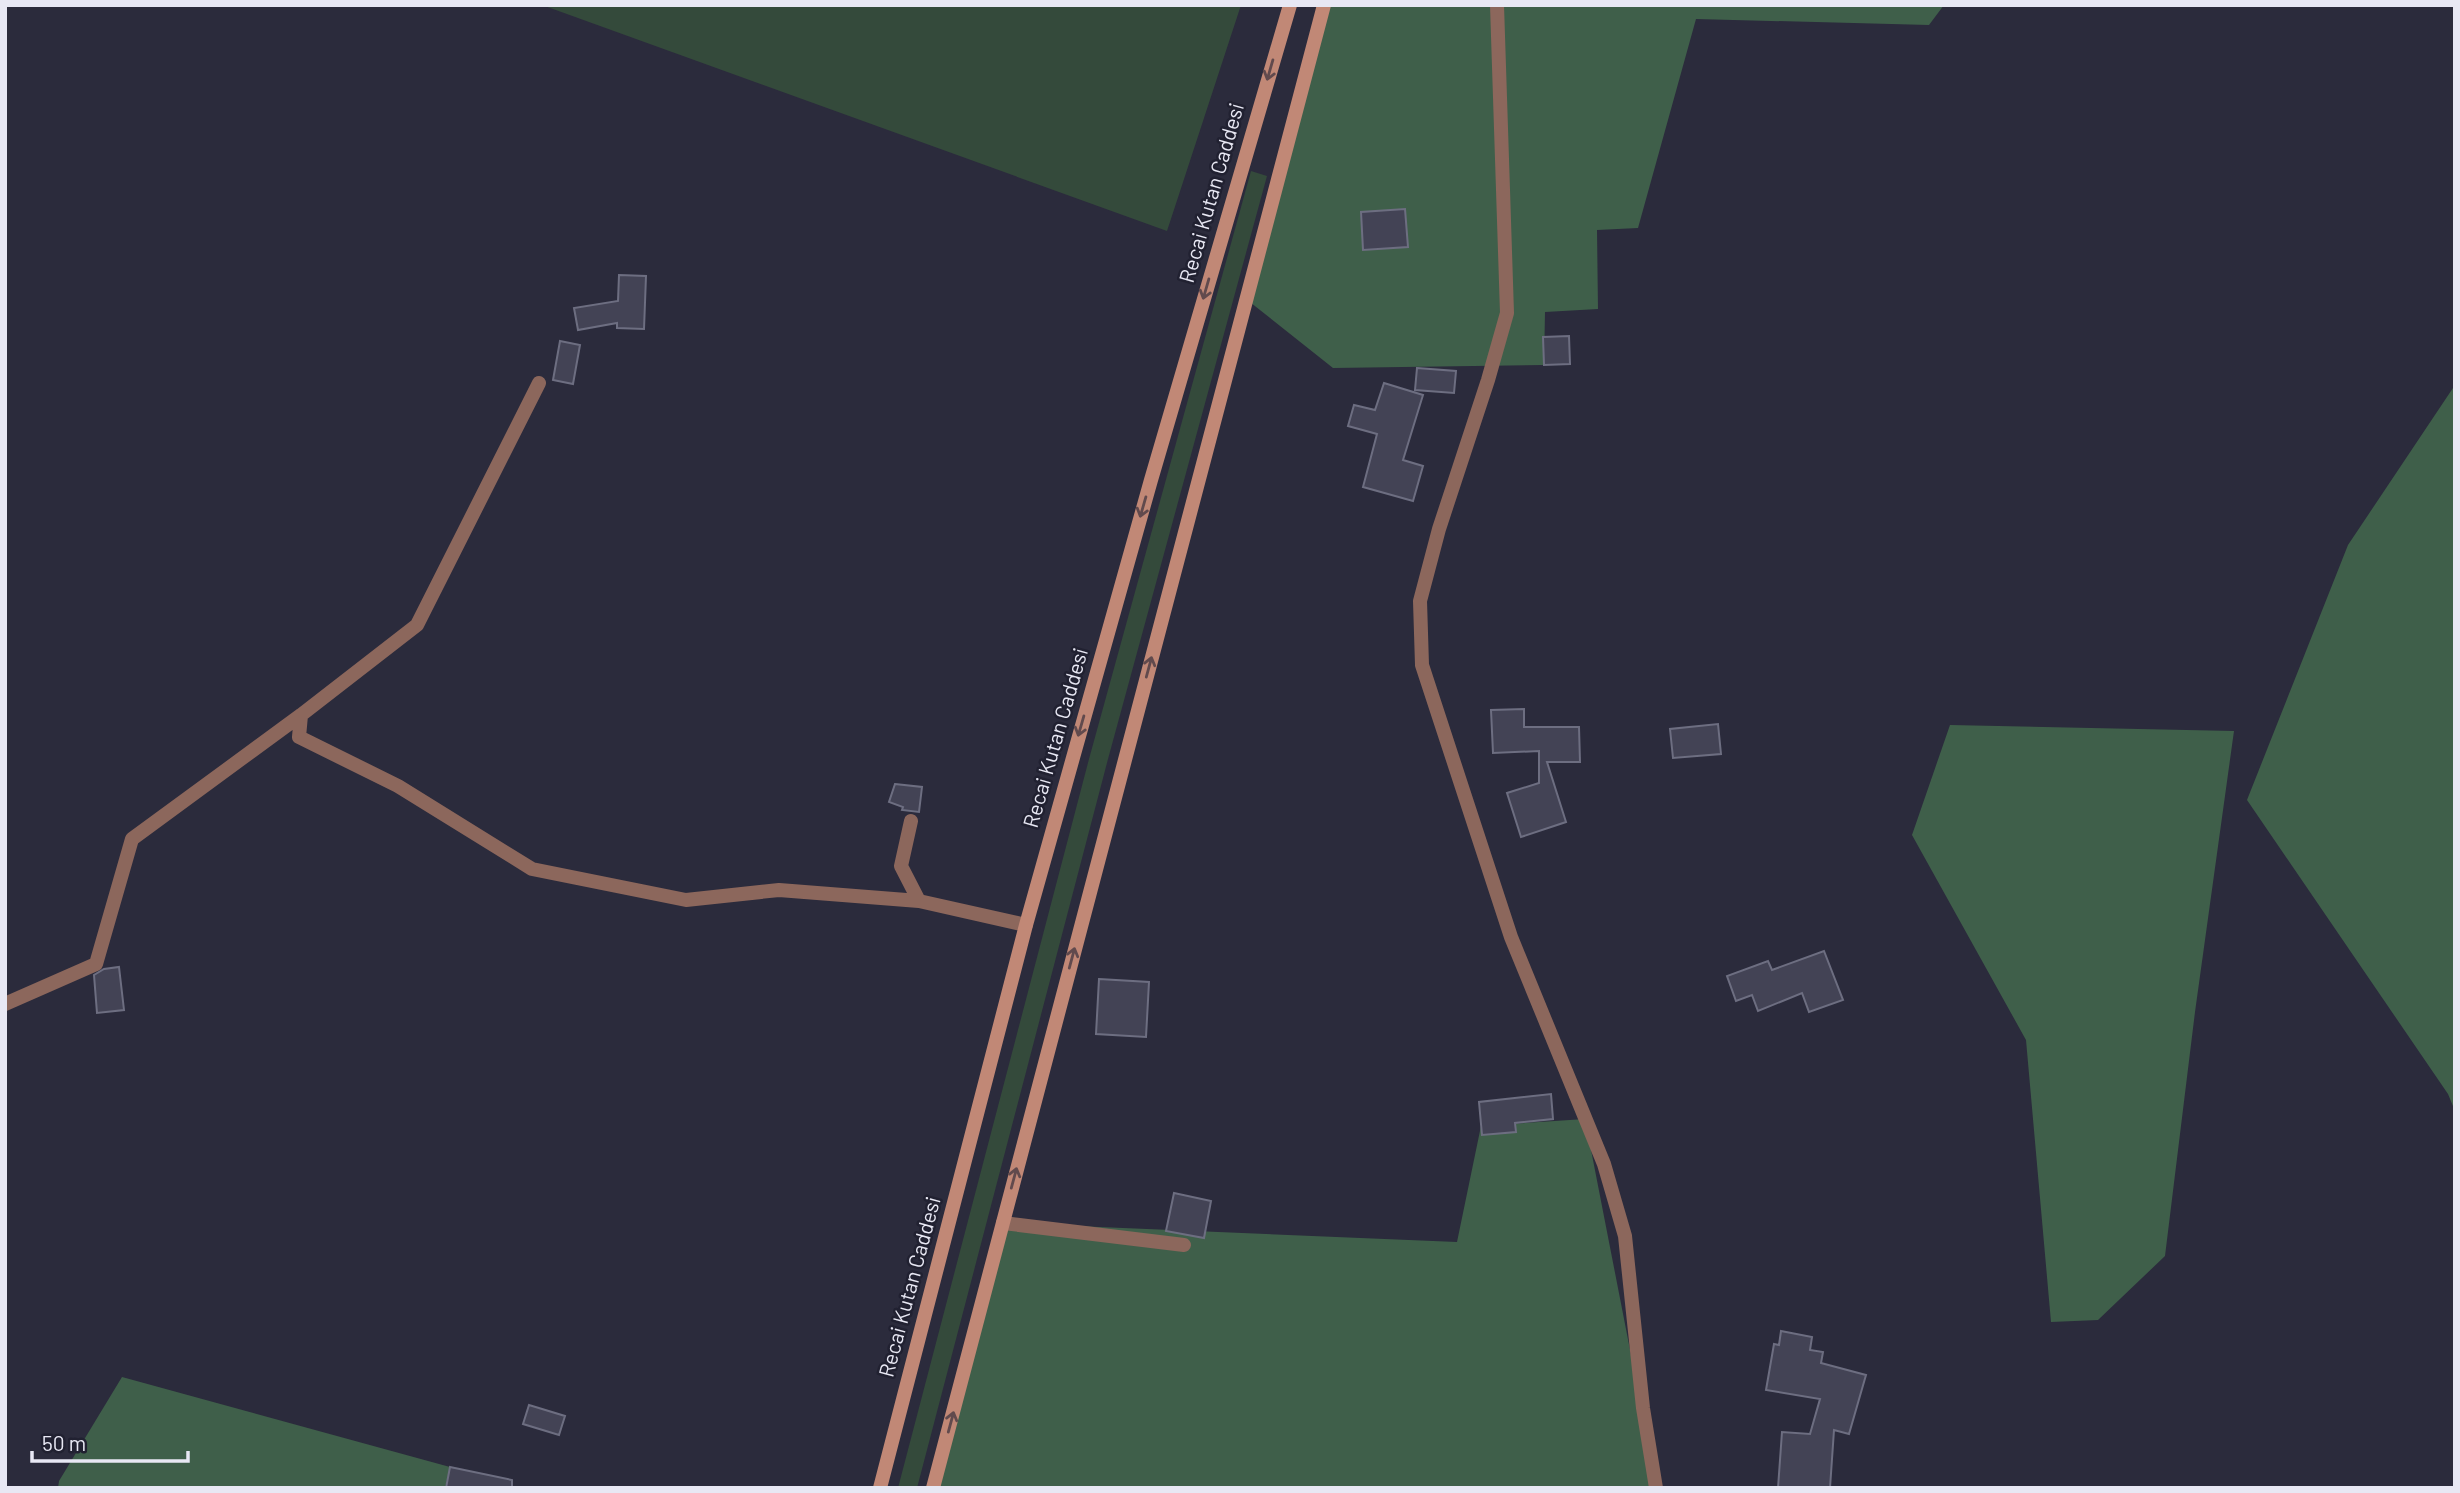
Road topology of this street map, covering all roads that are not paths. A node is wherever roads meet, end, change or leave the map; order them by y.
1 (1290, 5) edge
2 (1324, 5) edge
3 (1497, 5) edge
4 (539, 383) dead end
5 (301, 715) junction
6 (911, 821) dead end
7 (919, 901) junction
8 (1026, 925) junction
9 (5, 1004) edge
10 (1003, 1223) junction
11 (1184, 1245) dead end
12 (880, 1488) edge
13 (933, 1488) edge
14 (1656, 1488) edge

1 -> 8 main road, Recai Kutan Caddesi
10 -> 2 main road
3 - 14 street
4 - 5 street
5 - 7 street
5 - 9 street
6 - 7 street
7 - 8 street
8 - 12 main road, Recai Kutan Caddesi
10 - 11 street
13 -> 10 main road

